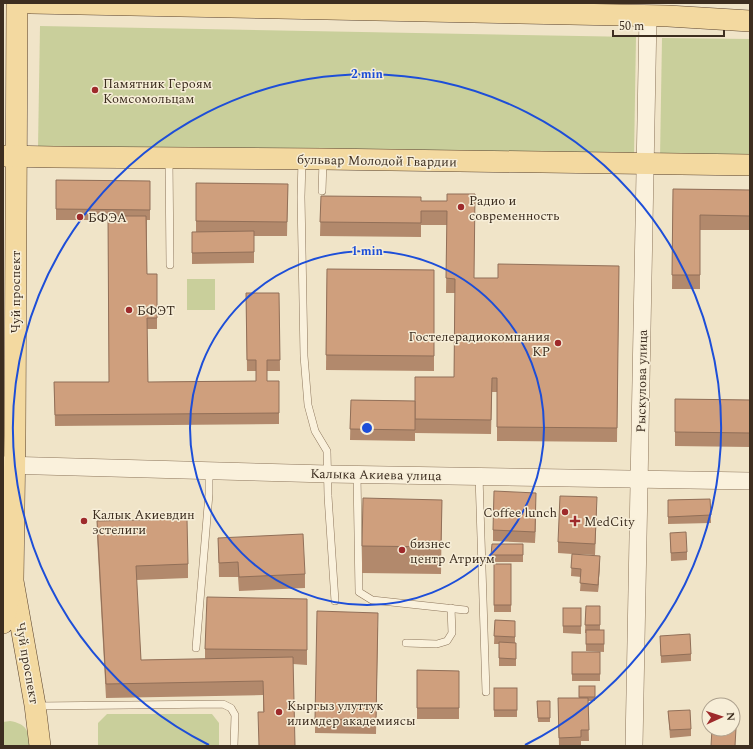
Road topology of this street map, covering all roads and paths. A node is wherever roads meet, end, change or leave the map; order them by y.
1 (17, 3) edge
2 (31, 3) edge
3 (648, 16) junction
4 (750, 21) edge
5 (9, 156) edge
6 (169, 158) junction
7 (302, 158) junction
8 (323, 158) junction
9 (645, 164) junction
10 (750, 165) edge
11 (322, 191) dead end
12 (170, 265) dead end
13 (9, 466) edge
14 (209, 470) junction
15 (357, 473) junction
16 (328, 474) junction
17 (479, 476) junction
18 (639, 479) junction
19 (750, 481) edge
20 (13, 581) junction
21 (335, 601) dead end
22 (451, 608) junction
23 (465, 610) dead end
24 (3, 623) edge
25 (406, 642) dead end
26 (196, 648) dead end
27 (486, 692) dead end
28 (36, 706) junction
29 (40, 746) edge
30 (234, 746) edge
31 (634, 746) edge

1 - 5 main road, Чуй проспект
2 - 3 main road
3 - 4 main road
3 - 9 street, Рыскулова улица
5 - 6 main road, бульвар Молодой Гвардии
5 - 13 main road, Чуй проспект
6 - 7 main road, бульвар Молодой Гвардии
6 - 12 lane
7 - 8 main road, бульвар Молодой Гвардии
7 - 16 lane
8 - 9 main road, бульвар Молодой Гвардии
8 - 11 lane
9 - 10 main road, бульвар Молодой Гвардии
9 - 18 street, Рыскулова улица
13 - 14 street, Калыка Акиева улица
13 - 20 main road, Чуй проспект
14 - 16 street, Калыка Акиева улица
14 - 26 lane
15 - 16 street, Калыка Акиева улица
15 - 17 street, Калыка Акиева улица
15 - 22 lane
16 - 21 lane
17 - 18 street, Калыка Акиева улица
17 - 27 lane
18 - 19 street, Калыка Акиева улица
18 - 31 street, Рыскулова улица
20 - 24 main road, Чуй проспект
20 - 28 main road, Чуй проспект
22 - 23 lane
22 - 25 lane
28 - 29 main road, Чуй проспект
28 - 30 lane

